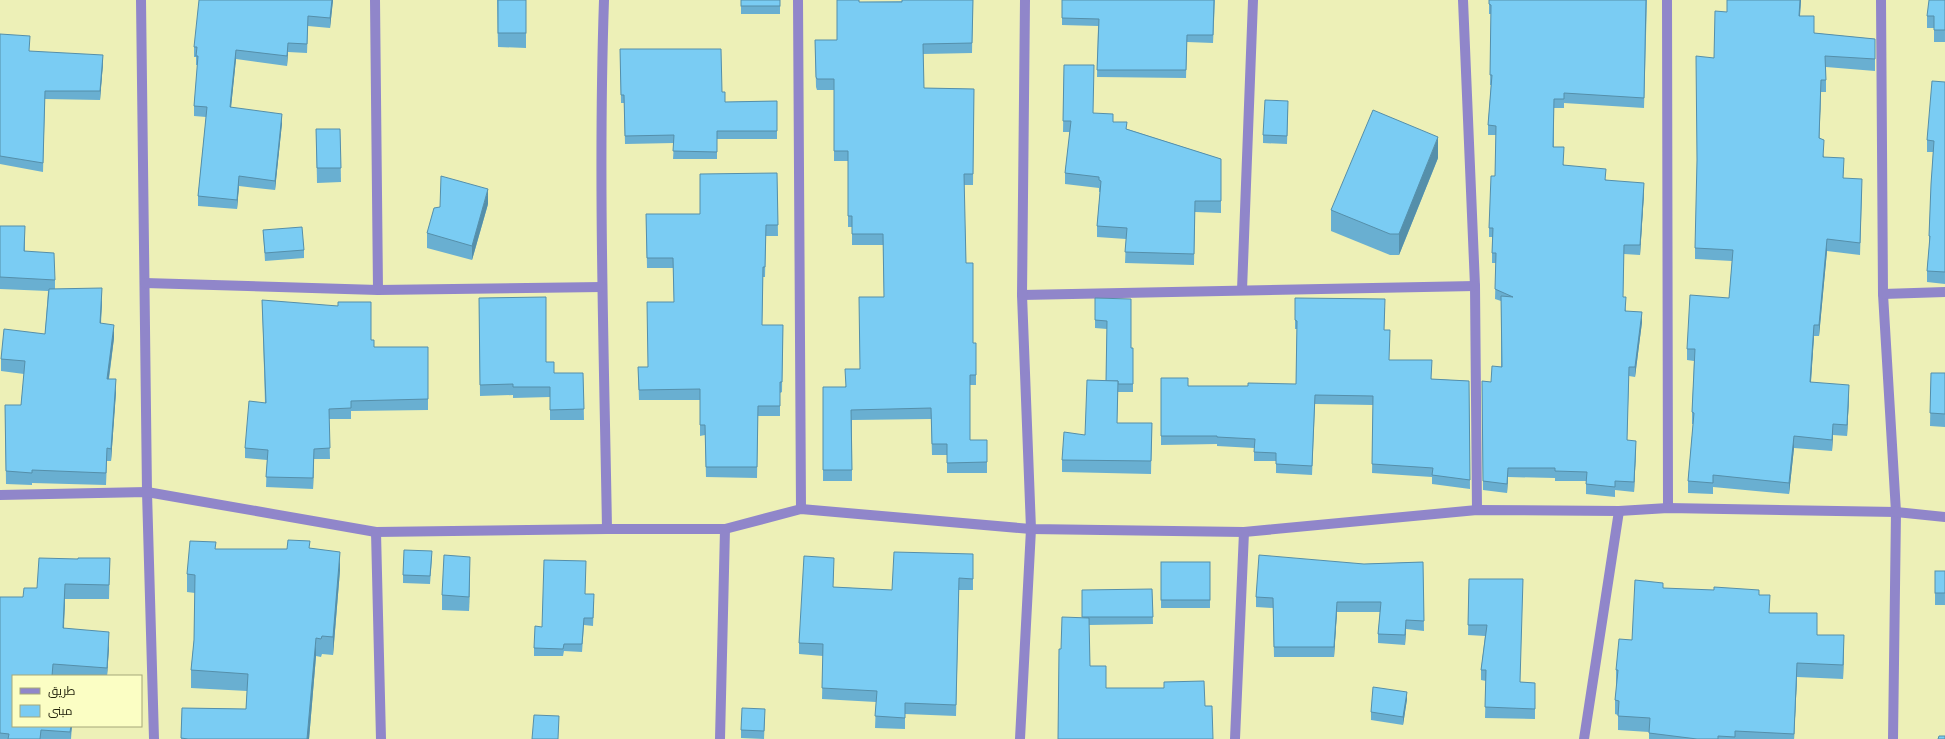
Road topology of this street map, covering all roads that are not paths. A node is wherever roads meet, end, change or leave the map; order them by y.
1 (141, 0) edge
2 (375, 0) edge
3 (604, 0) edge
4 (798, 0) edge
5 (1025, 0) edge
6 (1253, 0) edge
7 (1463, 0) edge
8 (1667, 0) edge
9 (1881, 0) edge
10 (145, 283) junction
11 (1475, 286) junction
12 (602, 287) junction
13 (378, 290) junction
14 (1242, 290) junction
15 (1945, 292) edge
16 (1883, 294) junction
17 (1022, 295) junction
18 (147, 492) junction
19 (0, 495) edge
20 (1668, 508) junction
21 (801, 509) junction
22 (1477, 510) junction
23 (1619, 511) junction
24 (1896, 512) junction
25 (1945, 516) edge
26 (607, 528) junction
27 (725, 529) junction
28 (1031, 529) junction
29 (376, 532) junction
30 (1244, 532) junction
31 (154, 739) edge
32 (381, 739) edge
33 (720, 739) edge
34 (1020, 739) edge
35 (1235, 739) edge
36 (1584, 739) edge
37 (1893, 739) edge

1 - 10 street
2 - 13 street
3 - 12 street
4 - 21 street
5 - 17 street
6 - 14 street
7 - 11 street
8 - 20 street
9 - 16 street
10 - 13 street
10 - 18 street
11 - 14 street
11 - 22 street
12 - 13 street
12 - 26 street
14 - 17 street
15 - 16 street
16 - 24 street
17 - 28 street
18 - 19 street
18 - 29 street
18 - 31 street
20 - 23 street
20 - 24 street
21 - 27 street
21 - 28 street
22 - 23 street
22 - 30 street
23 - 36 street
24 - 25 street
24 - 37 street
26 - 27 street
26 - 29 street
27 - 33 street
28 - 30 street
28 - 34 street
29 - 32 street
30 - 35 street

